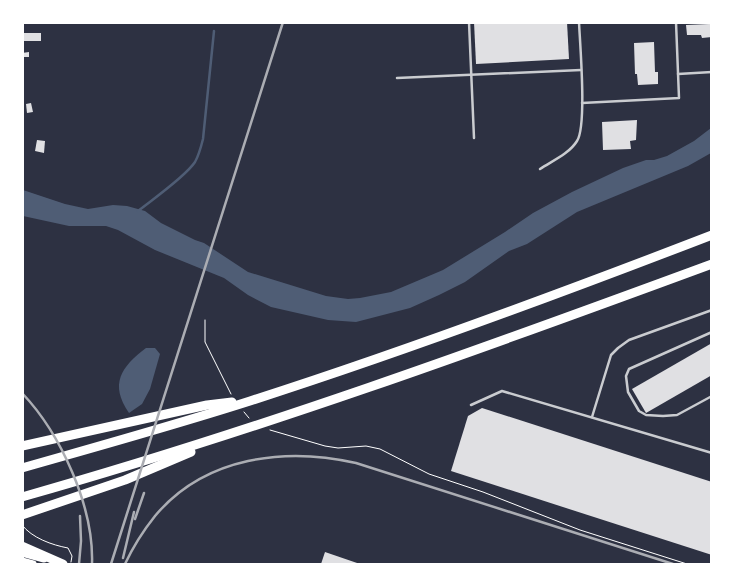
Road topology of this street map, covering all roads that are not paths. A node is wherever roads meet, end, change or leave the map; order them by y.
1 (469, 22) edge
2 (579, 22) edge
3 (676, 22) edge
4 (581, 70) junction
5 (712, 72) edge
6 (471, 74) junction
7 (678, 74) junction
8 (397, 78) dead end
9 (582, 103) junction
10 (474, 138) dead end
11 (540, 169) dead end
12 (712, 235) edge
13 (712, 264) edge
14 (712, 310) edge
15 (712, 332) edge
16 (712, 396) edge
17 (250, 401) junction
18 (471, 405) dead end
19 (592, 417) junction
20 (225, 436) junction
21 (22, 446) edge
22 (712, 454) edge
23 (22, 468) edge
24 (22, 498) edge
25 (22, 515) edge
26 (22, 546) edge
27 (22, 553) edge
28 (22, 561) edge
29 (33, 564) edge
30 (62, 564) edge

1 - 6 lane
2 - 4 lane
3 - 7 lane
4 - 6 lane
4 - 9 lane
5 - 7 lane
6 - 8 lane
6 - 10 lane
7 - 9 lane
9 - 11 lane
12 - 17 highway
13 - 20 highway
14 - 19 lane
15 - 16 lane
17 - 21 highway
17 - 23 highway
18 - 19 lane
19 - 22 lane
20 - 24 highway
20 - 25 highway
26 - 30 highway
27 - 30 main road
28 - 29 main road

